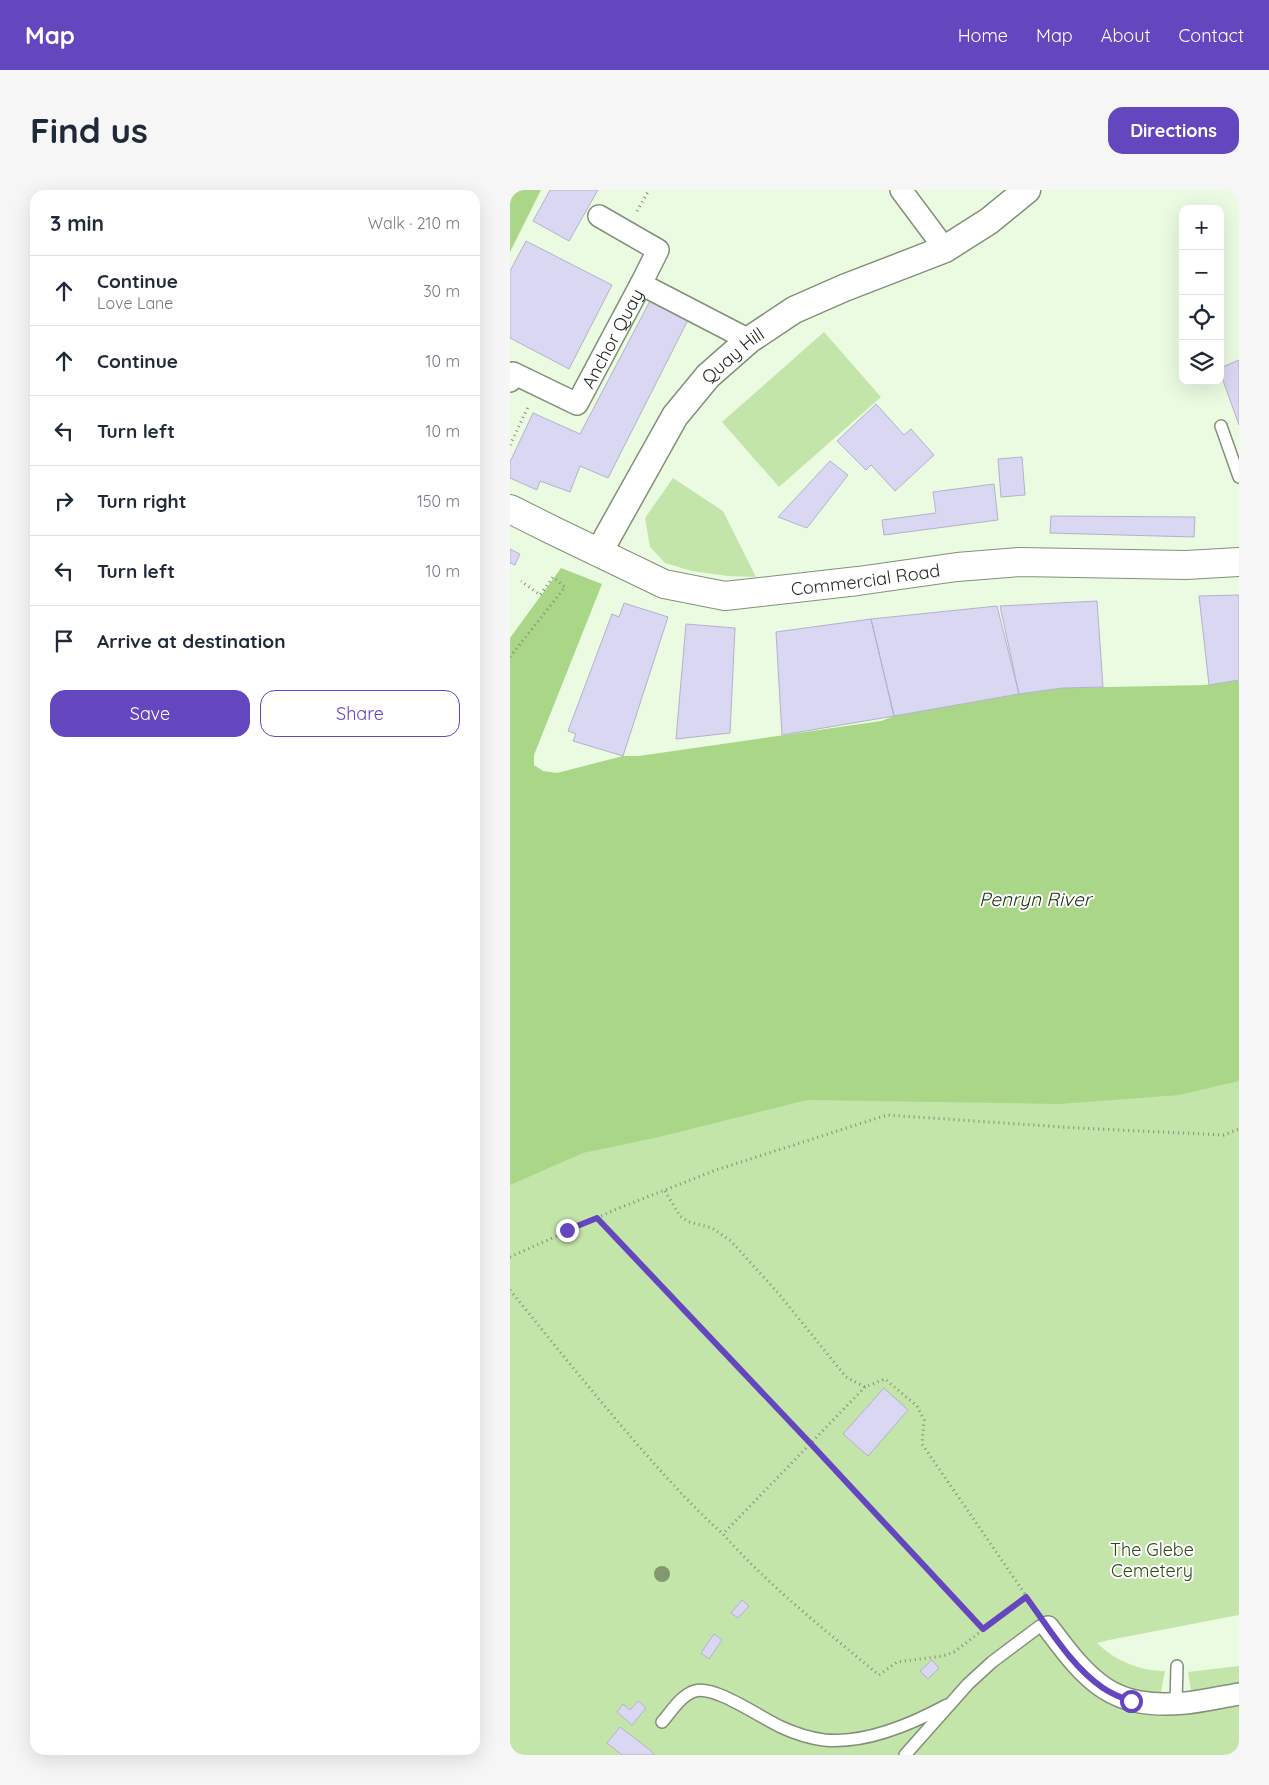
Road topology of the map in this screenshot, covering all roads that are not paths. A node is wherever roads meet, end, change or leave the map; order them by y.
1 (901, 190) edge
2 (1027, 190) edge
3 (599, 216) dead end
4 (945, 249) junction
5 (641, 284) junction
6 (749, 340) junction
7 (510, 380) edge
8 (1221, 426) dead end
9 (1239, 477) edge
10 (510, 509) edge
11 (598, 552) junction
12 (1239, 562) edge
13 (1048, 1627) joint
14 (1177, 1666) dead end
15 (1239, 1694) edge
16 (1176, 1703) junction
17 (947, 1706) junction
18 (662, 1722) dead end
19 (905, 1755) edge

1 - 4 street
2 - 4 street, Quay Hill
3 - 5 street
4 - 6 street, Quay Hill
5 - 6 street, Anchor Quay
5 - 7 street, Anchor Quay
6 - 11 street, Quay Hill
8 - 9 lane
10 - 11 main road, Commercial Road
11 - 12 main road, Commercial Road
13 - 16 street
13 - 17 lane
14 - 16 lane
15 - 16 street
17 - 18 lane
17 - 19 lane

